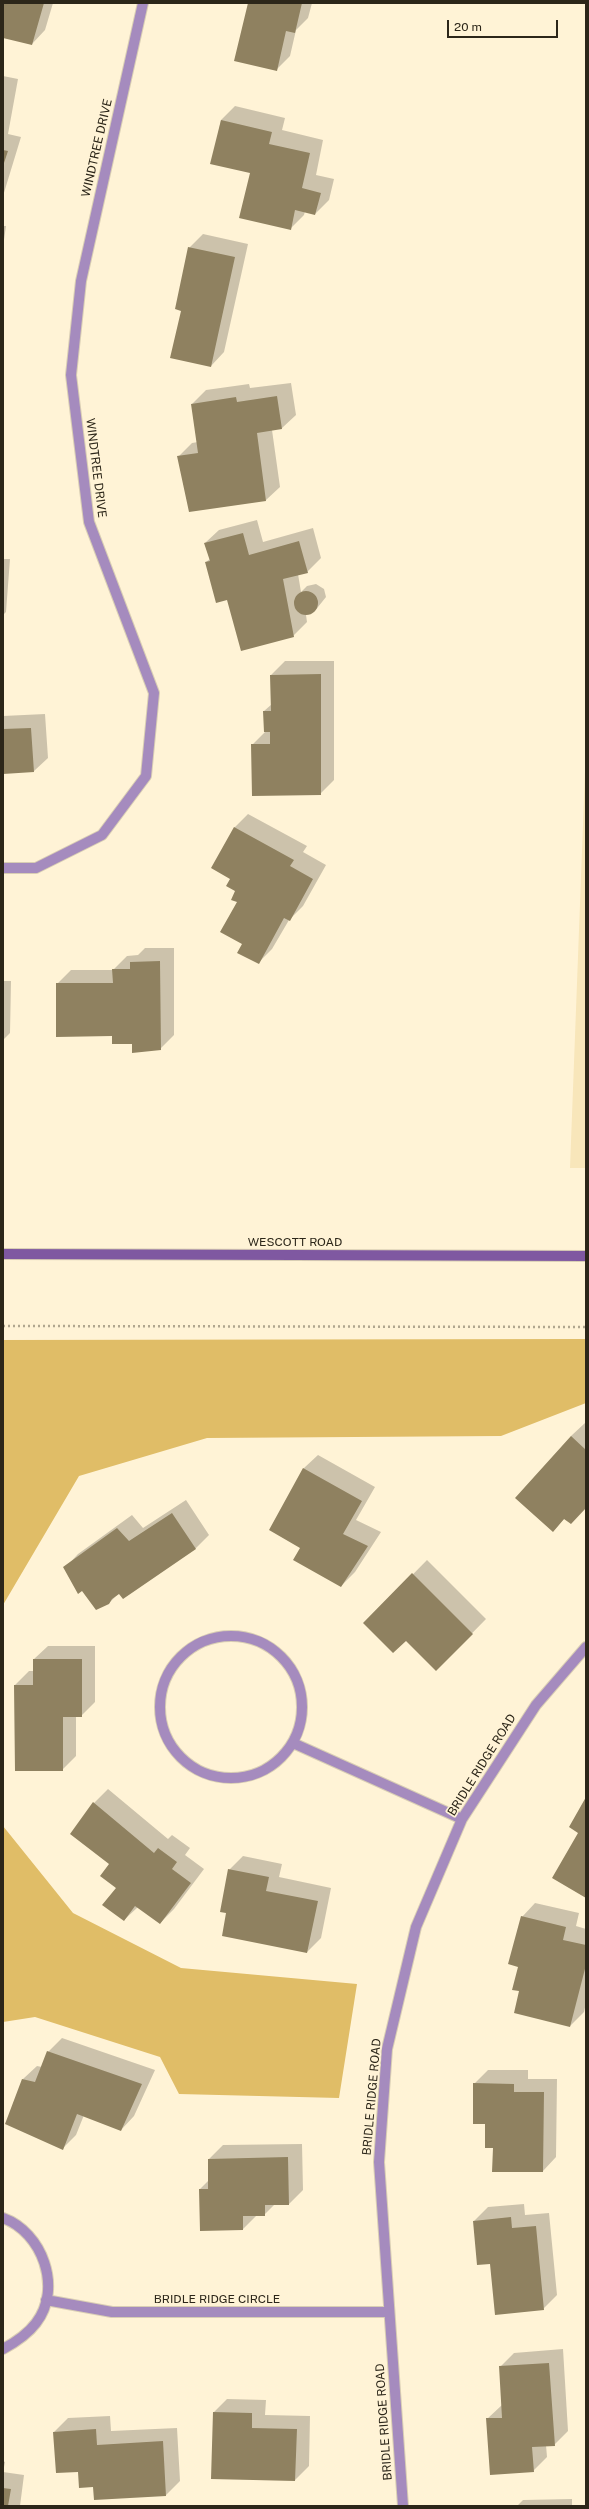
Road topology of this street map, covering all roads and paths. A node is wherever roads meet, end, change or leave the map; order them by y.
1 (143, 3) edge
2 (3, 868) edge
3 (3, 1254) edge
4 (586, 1256) edge
5 (3, 1326) edge
6 (586, 1327) edge
7 (586, 1647) edge
8 (293, 1743) junction
9 (462, 1819) junction
10 (3, 2218) edge
11 (46, 2300) junction
12 (389, 2312) junction
13 (3, 2349) edge
14 (403, 2506) edge

1 - 2 street, WINDTREE DRIVE
3 - 4 street, WESCOTT ROAD
5 - 6 path
7 - 9 street, BRIDLE RIDGE ROAD
8 - 8 street
8 - 9 street
9 - 12 street, BRIDLE RIDGE ROAD
10 - 11 street
11 - 12 street, BRIDLE RIDGE CIRCLE
11 - 13 street
12 - 14 street, BRIDLE RIDGE ROAD

